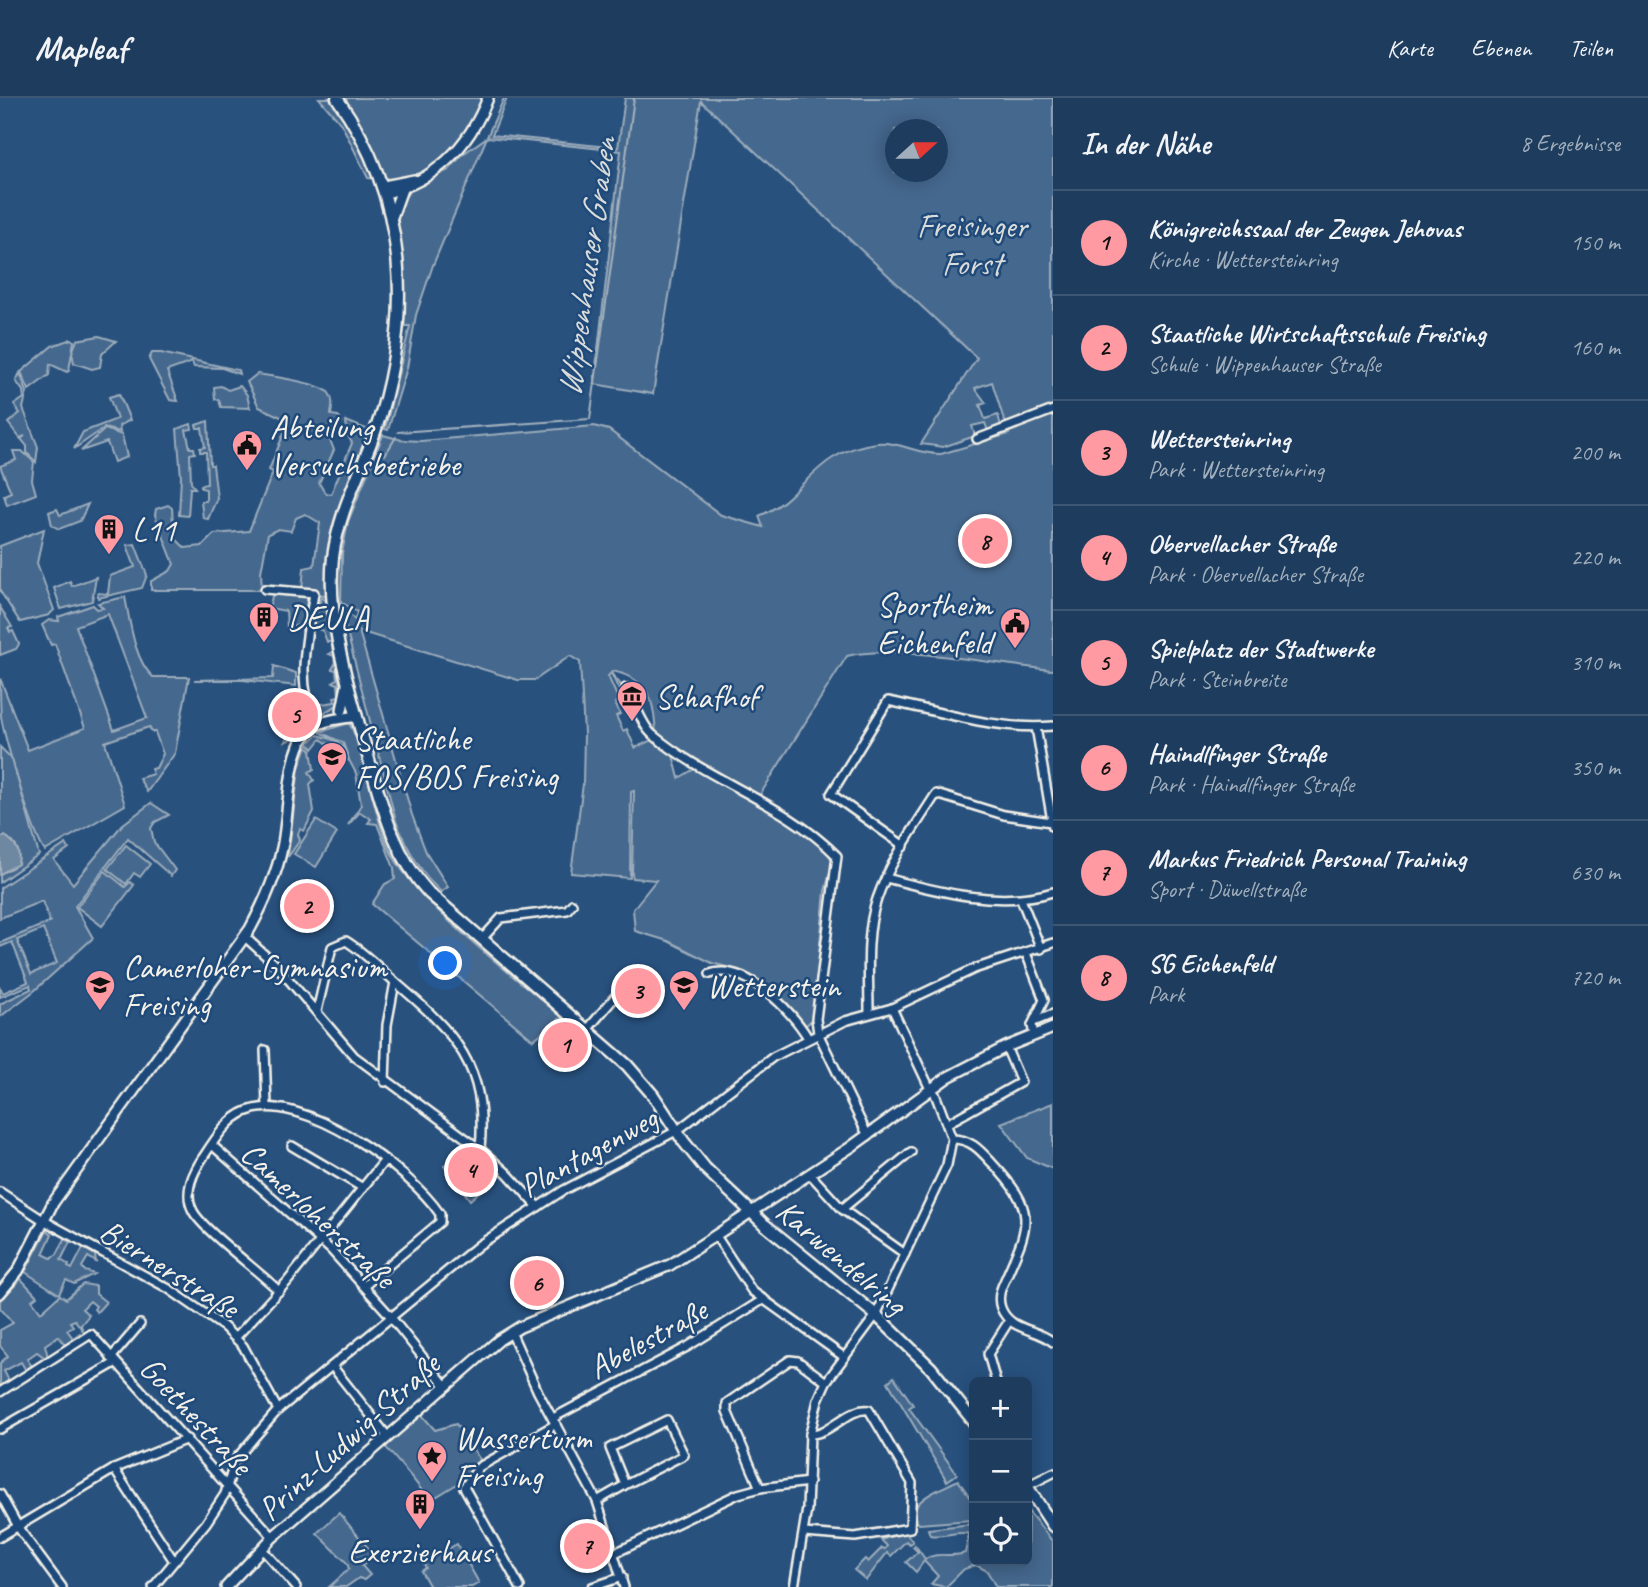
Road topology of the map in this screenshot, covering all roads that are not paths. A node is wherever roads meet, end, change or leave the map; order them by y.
1 (337, 98) edge
2 (488, 98) edge
3 (419, 180) junction
4 (385, 189) junction
5 (402, 189) junction
6 (392, 217) junction
7 (1053, 411) edge
8 (977, 439) dead end
9 (265, 589) dead end
10 (346, 673) junction
11 (626, 688) dead end
12 (342, 710) junction
13 (356, 713) junction
14 (321, 723) junction
15 (1053, 726) edge
16 (1036, 727) junction
17 (1052, 825) edge
18 (904, 846) junction
19 (886, 878) junction
20 (1053, 892) edge
21 (1021, 899) junction
22 (572, 904) dead end
23 (245, 937) junction
24 (482, 939) junction
25 (1053, 943) edge
26 (1041, 949) junction
27 (1026, 953) junction
28 (710, 974) dead end
29 (396, 982) junction
30 (621, 991) dead end
31 (892, 1008) junction
32 (317, 1012) junction
33 (869, 1013) junction
34 (1053, 1014) edge
35 (1036, 1021) junction
36 (1053, 1028) edge
37 (587, 1030) junction
38 (818, 1033) junction
39 (1034, 1036) junction
40 (808, 1038) junction
41 (1006, 1047) junction
42 (265, 1050) dead end
43 (385, 1082) junction
44 (933, 1091) junction
45 (267, 1106) junction
46 (948, 1123) junction
47 (678, 1130) junction
48 (868, 1136) junction
49 (952, 1139) junction
50 (212, 1145) junction
51 (292, 1146) dead end
52 (480, 1149) junction
53 (911, 1152) dead end
54 (385, 1160) junction
55 (810, 1174) junction
56 (363, 1188) junction
57 (0, 1192) edge
58 (538, 1207) junction
59 (842, 1209) junction
60 (750, 1212) junction
61 (43, 1220) junction
62 (716, 1236) junction
63 (321, 1241) junction
64 (905, 1254) junction
65 (364, 1286) junction
66 (279, 1291) junction
67 (0, 1293) edge
68 (764, 1299) junction
69 (876, 1315) junction
70 (390, 1316) junction
71 (1009, 1321) junction
72 (140, 1324) dead end
73 (511, 1332) junction
74 (236, 1337) junction
75 (1053, 1342) edge
76 (844, 1357) junction
77 (113, 1361) junction
78 (332, 1366) junction
79 (995, 1377) edge
80 (826, 1382) junction
81 (444, 1385) junction
82 (0, 1392) edge
83 (278, 1410) junction
84 (969, 1416) edge
85 (554, 1421) junction
86 (0, 1429) edge
87 (810, 1434) junction
88 (388, 1437) junction
89 (187, 1438) junction
90 (114, 1469) junction
91 (1053, 1473) edge
92 (808, 1482) junction
93 (228, 1483) junction
94 (1032, 1484) edge
95 (625, 1485) junction
96 (760, 1488) junction
97 (0, 1494) edge
98 (1032, 1494) edge
99 (597, 1501) junction
100 (18, 1525) junction
101 (1053, 1526) edge
102 (804, 1533) junction
103 (0, 1537) edge
104 (273, 1537) junction
105 (262, 1549) junction
106 (615, 1553) junction
107 (174, 1561) junction
108 (622, 1577) junction
109 (62, 1587) edge
110 (153, 1587) edge
111 (226, 1587) edge
112 (296, 1587) edge
113 (520, 1587) edge
114 (593, 1587) edge
115 (624, 1587) edge
116 (794, 1587) edge

1 - 4 main road, Karwendelring
2 - 3 street
3 - 4 street
3 - 5 street
4 - 5 street
4 - 6 main road, Karwendelring
5 - 6 street
6 - 10 main road, Karwendelring
7 - 8 street
9 - 14 street
10 - 12 street
10 - 13 main road, Karwendelring
11 - 38 street
12 - 13 street
12 - 14 street
13 - 14 street
13 - 24 main road, Karwendelring
14 - 23 street
15 - 16 street
16 - 17 street
16 - 18 street
17 - 18 street
18 - 19 street
19 - 21 street
19 - 33 street
20 - 21 street
21 - 26 street
22 - 24 street
23 - 32 street
23 - 61 street
24 - 37 main road, Karwendelring
25 - 26 street, Plantagenweg
26 - 27 street, Plantagenweg
27 - 31 street, Plantagenweg
27 - 35 street
28 - 40 street
29 - 32 street
29 - 43 street
29 - 52 street
30 - 37 street
31 - 33 street, Plantagenweg
31 - 44 street
32 - 43 street
33 - 38 street, Plantagenweg
34 - 35 street
35 - 39 street
36 - 39 street, Prinz-Ludwig-Straße
37 - 47 main road, Karwendelring
38 - 40 street, Plantagenweg
38 - 48 street
39 - 41 street, Prinz-Ludwig-Straße
40 - 47 street, Plantagenweg
41 - 44 street, Prinz-Ludwig-Straße
41 - 46 street
42 - 45 street
43 - 52 street
44 - 46 street
44 - 48 street, Prinz-Ludwig-Straße
45 - 50 street
45 - 54 street
46 - 49 street
47 - 58 street, Plantagenweg
47 - 60 main road, Karwendelring
48 - 55 street, Prinz-Ludwig-Straße
49 - 64 street
49 - 71 street
50 - 63 street, Camerloherstraße
50 - 66 street
51 - 56 street
52 - 58 street
53 - 59 street
54 - 56 street
54 - 65 street
55 - 59 street
55 - 60 street, Prinz-Ludwig-Straße
56 - 63 street
57 - 61 street, Biernerstraße
58 - 70 street, Plantagenweg
59 - 64 street
60 - 62 street, Prinz-Ludwig-Straße
60 - 69 main road, Karwendelring
61 - 67 street
61 - 74 street, Biernerstraße
62 - 68 street
62 - 73 street, Prinz-Ludwig-Straße
63 - 65 street, Camerloherstraße
63 - 66 street
64 - 69 street
65 - 70 street, Camerloherstraße
66 - 74 street
68 - 76 street
68 - 85 street, Abelestraße
69 - 76 street
69 - 84 main road, Karwendelring
70 - 78 street, Plantagenweg
70 - 81 street, Camerloherstraße
71 - 75 street
71 - 79 street
72 - 77 street, Goethestraße
73 - 81 street, Prinz-Ludwig-Straße
73 - 85 street
74 - 83 street, Biernerstraße
76 - 80 street
77 - 82 street, Goethestraße
77 - 86 street
77 - 89 street, Goethestraße
78 - 83 street, Plantagenweg
78 - 88 street
80 - 87 street
80 - 96 street
81 - 88 street, Prinz-Ludwig-Straße
83 - 93 street, Plantagenweg
85 - 99 street
85 - 113 street, Abelestraße
87 - 92 street
87 - 102 street
88 - 104 street, Prinz-Ludwig-Straße
89 - 90 street
89 - 93 street, Goethestraße
90 - 100 street
90 - 107 street
91 - 94 street
92 - 96 street
92 - 102 street
93 - 104 street, Goethestraße
93 - 107 street, Plantagenweg
95 - 95 street
95 - 99 street
96 - 106 street
97 - 100 street
98 - 101 main road
99 - 106 street
100 - 103 street
100 - 109 street
102 - 116 street
104 - 105 street, Prinz-Ludwig-Straße
105 - 111 street, Prinz-Ludwig-Straße
105 - 112 street
106 - 108 street
107 - 110 street, Plantagenweg
108 - 114 street
108 - 115 street

